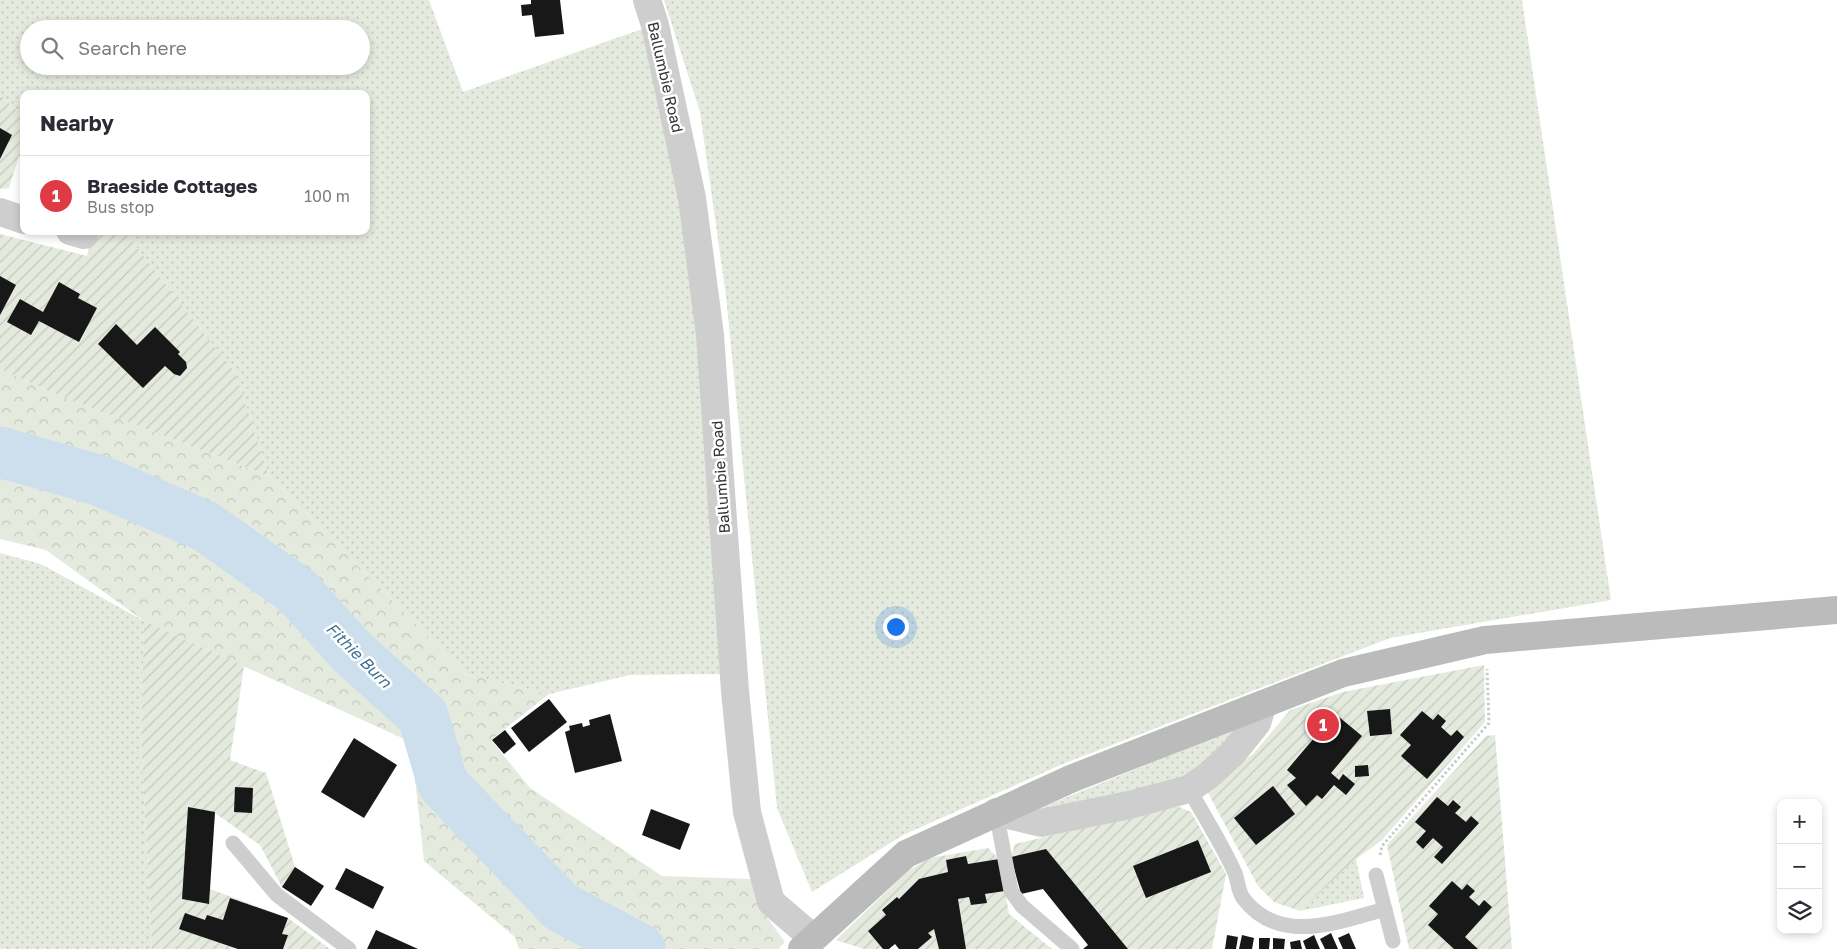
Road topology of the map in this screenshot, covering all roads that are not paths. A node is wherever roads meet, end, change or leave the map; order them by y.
1 (647, 0) edge
2 (1837, 610) edge
3 (1263, 704) junction
4 (1189, 789) junction
5 (996, 812) junction
6 (233, 843) dead end
7 (1376, 875) road end
8 (1385, 909) junction
9 (1393, 941) dead end
10 (807, 944) edge
11 (349, 949) edge
12 (1072, 949) edge

1 - 10 street, Ballumbie Road
2 - 3 street
3 - 4 street
3 - 5 street
4 - 5 street
4 - 8 lane
5 - 10 street
5 - 12 lane
6 - 11 lane
7 - 8 lane
8 - 9 lane

